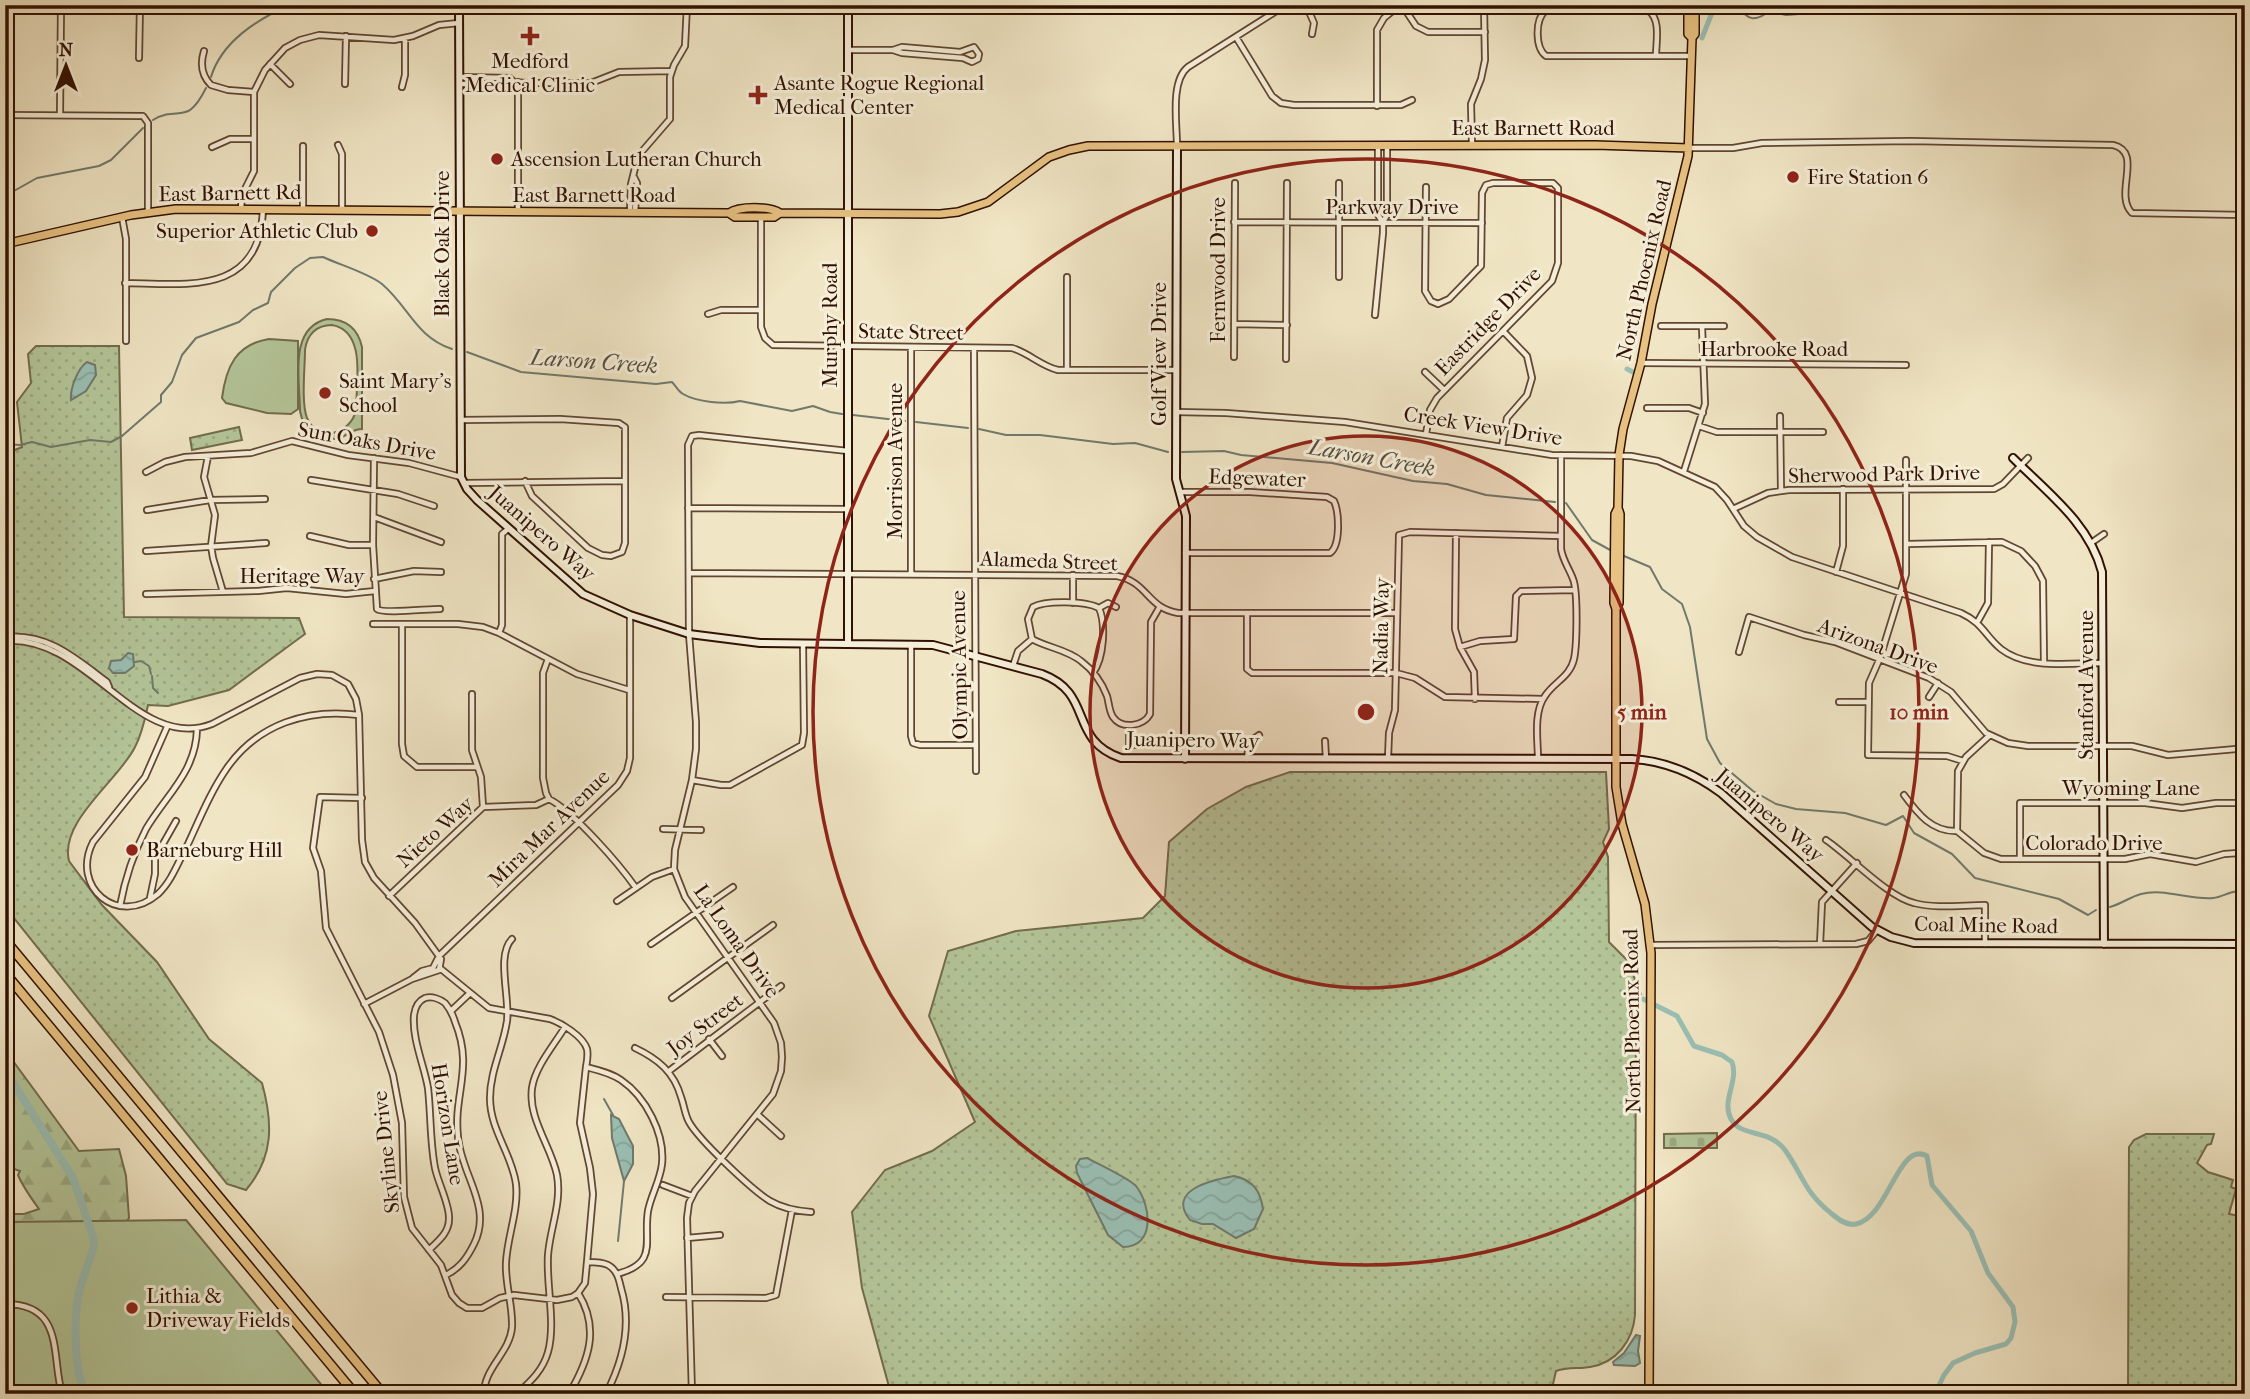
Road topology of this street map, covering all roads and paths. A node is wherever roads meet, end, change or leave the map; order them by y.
1 (61, 5) edge
2 (140, 5) edge
3 (459, 5) edge
4 (848, 5) edge
5 (1157, 5) edge
6 (1189, 5) edge
7 (1266, 5) edge
8 (1286, 5) edge
9 (1306, 5) edge
10 (1401, 5) edge
11 (1688, 5) edge
12 (1695, 5) edge
13 (686, 6) edge
14 (1484, 6) edge
15 (1272, 14) junction
16 (459, 23) junction
17 (1485, 32) junction
18 (1312, 34) dead end
19 (345, 36) junction
20 (1236, 37) junction
21 (405, 38) junction
22 (1692, 38) junction
23 (848, 50) junction
24 (893, 50) junction
25 (204, 51) dead end
26 (1656, 56) junction
27 (1692, 56) junction
28 (139, 58) dead end
29 (270, 64) junction
30 (671, 71) junction
31 (459, 81) junction
32 (515, 82) junction
33 (290, 84) dead end
34 (345, 84) dead end
35 (402, 87) dead end
36 (254, 92) junction
37 (1412, 100) dead end
38 (1377, 106) junction
39 (5, 115) edge
40 (60, 115) junction
41 (254, 139) junction
42 (338, 145) dead end
43 (303, 146) dead end
44 (1378, 146) junction
45 (1388, 146) junction
46 (1472, 146) junction
47 (212, 147) dead end
48 (1177, 147) junction
49 (1689, 148) junction
50 (1234, 183) dead end
51 (1287, 183) dead end
52 (1339, 183) dead end
53 (1555, 185) joint
54 (1426, 187) dead end
55 (241, 209) junction
56 (263, 209) junction
57 (303, 210) junction
58 (342, 211) junction
59 (148, 212) junction
60 (459, 212) junction
61 (517, 212) junction
62 (633, 212) junction
63 (729, 213) junction
64 (780, 214) junction
65 (848, 214) junction
66 (2245, 215) edge
67 (122, 216) junction
68 (761, 217) junction
69 (1234, 222) junction
70 (1287, 223) junction
71 (1339, 223) junction
72 (1383, 223) junction
73 (1426, 223) junction
74 (1482, 223) junction
75 (5, 244) edge
76 (1067, 277) dead end
77 (1339, 277) dead end
78 (125, 284) junction
79 (761, 310) junction
80 (708, 314) dead end
81 (1375, 314) dead end
82 (1234, 324) junction
83 (1287, 325) junction
84 (1661, 326) dead end
85 (1702, 327) junction
86 (1724, 327) dead end
87 (1504, 332) junction
88 (126, 341) dead end
89 (848, 347) junction
90 (911, 347) junction
91 (974, 348) junction
92 (1234, 357) dead end
93 (1286, 359) dead end
94 (1641, 363) junction
95 (1702, 364) junction
96 (1906, 365) dead end
97 (1067, 370) junction
98 (1176, 370) junction
99 (1425, 372) dead end
100 (1444, 390) junction
101 (1647, 408) dead end
102 (1176, 412) junction
103 (1703, 413) junction
104 (1780, 416) dead end
105 (460, 420) junction
106 (1699, 426) junction
107 (1781, 432) junction
108 (1823, 432) dead end
109 (1426, 434) junction
110 (1502, 447) junction
111 (848, 451) junction
112 (1619, 455) junction
113 (208, 456) junction
114 (1561, 456) junction
115 (374, 458) junction
116 (2013, 458) dead end
117 (2028, 458) dead end
118 (1906, 460) dead end
119 (2022, 467) junction
120 (146, 471) dead end
121 (1684, 471) junction
122 (311, 480) dead end
123 (462, 480) junction
124 (525, 481) junction
125 (624, 481) junction
126 (1843, 489) junction
127 (1781, 490) junction
128 (1907, 490) junction
129 (374, 491) junction
130 (1178, 492) junction
131 (265, 499) dead end
132 (211, 500) junction
133 (434, 506) dead end
134 (688, 508) junction
135 (847, 509) junction
136 (1732, 509) junction
137 (147, 510) dead end
138 (374, 517) junction
139 (508, 528) junction
140 (1456, 533) junction
141 (2104, 534) dead end
142 (310, 536) dead end
143 (1561, 536) junction
144 (441, 542) dead end
145 (1989, 542) junction
146 (266, 543) dead end
147 (2091, 543) junction
148 (1907, 544) junction
149 (373, 545) junction
150 (211, 546) junction
151 (146, 551) dead end
152 (1185, 554) junction
153 (440, 572) dead end
154 (1836, 572) junction
155 (689, 573) junction
156 (848, 574) junction
157 (911, 574) junction
158 (974, 574) junction
159 (1073, 575) junction
160 (374, 579) junction
161 (1575, 590) junction
162 (375, 591) junction
163 (223, 592) junction
164 (146, 594) dead end
165 (1901, 594) junction
166 (1073, 603) junction
167 (1116, 607) dead end
168 (1099, 608) junction
169 (1159, 608) junction
170 (440, 609) dead end
171 (1185, 613) junction
172 (1247, 613) junction
173 (1396, 613) junction
174 (630, 615) junction
175 (1978, 621) junction
176 (373, 624) dead end
177 (402, 624) junction
178 (499, 633) junction
179 (689, 634) junction
180 (5, 639) edge
181 (1032, 639) junction
182 (803, 644) junction
183 (848, 644) junction
184 (911, 644) junction
185 (1460, 647) junction
186 (1739, 652) dead end
187 (974, 655) junction
188 (1880, 658) junction
189 (548, 659) junction
190 (2044, 663) junction
191 (2102, 663) junction
192 (1013, 666) junction
193 (1093, 673) junction
194 (1396, 673) junction
195 (1938, 683) junction
196 (629, 690) junction
197 (472, 694) dead end
198 (1928, 698) dead end
199 (1475, 699) junction
200 (1543, 699) junction
201 (1839, 702) dead end
202 (1868, 702) junction
203 (359, 715) junction
204 (167, 727) junction
205 (197, 729) junction
206 (1259, 735) dead end
207 (1990, 735) junction
208 (1325, 741) dead end
209 (976, 745) junction
210 (2103, 746) junction
211 (2236, 749) dead end
212 (1185, 759) junction
213 (1388, 759) junction
214 (1615, 759) junction
215 (1247, 760) junction
216 (1326, 760) junction
217 (1538, 760) junction
218 (1963, 761) junction
219 (477, 767) junction
220 (976, 771) dead end
221 (692, 780) junction
222 (1905, 795) dead end
223 (362, 798) junction
224 (549, 799) junction
225 (2104, 803) junction
226 (2241, 803) dead end
227 (483, 807) junction
228 (176, 821) dead end
229 (577, 822) junction
230 (663, 829) dead end
231 (680, 830) junction
232 (701, 830) dead end
233 (1957, 831) junction
234 (1825, 840) dead end
235 (2239, 853) dead end
236 (2020, 859) junction
237 (2104, 859) junction
238 (1857, 863) junction
239 (674, 869) junction
240 (733, 887) dead end
241 (636, 888) junction
242 (1831, 891) junction
243 (389, 895) junction
244 (150, 899) junction
245 (617, 901) dead end
246 (120, 906) junction
247 (696, 912) junction
248 (773, 925) dead end
249 (1877, 930) junction
250 (512, 939) dead end
251 (5, 940) edge
252 (651, 944) dead end
253 (1820, 944) junction
254 (2104, 944) junction
255 (2245, 944) edge
256 (1651, 945) junction
257 (1985, 945) junction
258 (439, 956) junction
259 (729, 956) junction
260 (440, 969) junction
261 (5, 973) edge
262 (412, 979) junction
263 (781, 986) dead end
264 (469, 994) junction
265 (672, 998) dead end
266 (761, 1001) junction
267 (364, 1004) junction
268 (451, 1011) junction
269 (508, 1012) junction
270 (565, 1027) junction
271 (709, 1039) junction
272 (635, 1048) dead end
273 (722, 1056) dead end
274 (586, 1067) junction
275 (669, 1071) junction
276 (758, 1115) junction
277 (781, 1136) dead end
278 (721, 1158) junction
279 (663, 1185) dead end
280 (692, 1196) junction
281 (792, 1210) junction
282 (811, 1212) dead end
283 (720, 1235) dead end
284 (687, 1238) junction
285 (429, 1250) junction
286 (587, 1262) junction
287 (446, 1275) junction
288 (617, 1275) junction
289 (578, 1293) junction
290 (509, 1296) junction
291 (666, 1297) dead end
292 (690, 1298) junction
293 (549, 1299) junction
294 (5, 1304) edge
295 (62, 1394) edge
296 (355, 1394) edge
297 (383, 1394) edge
298 (484, 1394) edge
299 (517, 1394) edge
300 (569, 1394) edge
301 (606, 1394) edge
302 (692, 1394) edge
303 (1649, 1394) edge

1 - 40 street
2 - 28 street
3 - 16 street, Black Oak Drive
4 - 23 street, Murphy Road
5 - 6 street
7 - 15 street
8 - 15 street, Golf View Drive
9 - 18 street
10 - 17 street
10 - 38 street
11 - 22 main road, North Phoenix Road
12 - 22 main road, North Phoenix Road
13 - 30 street
14 - 17 street
15 - 20 street, Golf View Drive
16 - 21 street
16 - 31 street, Black Oak Drive
17 - 46 street
19 - 21 street
19 - 29 street
19 - 34 street
20 - 38 street
20 - 48 street, Golf View Drive
21 - 35 street
22 - 27 main road, North Phoenix Road
23 - 24 street
23 - 65 street, Murphy Road
24 - 24 street
25 - 36 street
26 - 26 street
26 - 27 street
27 - 49 main road, North Phoenix Road
29 - 33 street
29 - 36 street
30 - 32 street
30 - 62 street
31 - 32 street
31 - 60 street, Black Oak Drive
32 - 61 street
36 - 41 street
37 - 38 street
39 - 40 street
40 - 59 street
41 - 47 street
41 - 55 street
42 - 58 street
43 - 57 street
44 - 45 main road, East Barnett Road
44 - 48 main road, East Barnett Road
44 - 72 street
45 - 46 main road, East Barnett Road
45 - 72 street
46 - 49 main road, East Barnett Road
48 - 65 main road, East Barnett Road
48 - 98 street, Golf View Drive
49 - 66 street, East Barnett Road
49 - 94 main road, North Phoenix Road
50 - 69 street, Fernwood Drive
51 - 70 street
52 - 71 street
53 - 74 street, Parkway Drive
53 - 87 street, Eastridge Drive
54 - 73 street
55 - 56 main road, East Barnett Rd
55 - 59 main road, East Barnett Rd
56 - 57 main road, East Barnett Rd
56 - 78 street
57 - 58 main road, East Barnett Rd
58 - 60 main road, East Barnett Rd
59 - 67 main road, East Barnett Rd
60 - 61 main road, East Barnett Road
60 - 105 street, Black Oak Drive
61 - 62 main road, East Barnett Road
62 - 63 main road, East Barnett Road
63 - 64 main road, East Barnett Road
63 - 68 main road, East Barnett Road
64 - 65 main road, East Barnett Road
64 - 68 main road, East Barnett Road
65 - 89 street, Murphy Road
67 - 75 main road, East Barnett Rd
67 - 78 street
68 - 79 street, State Street
69 - 70 street, Parkway Drive
69 - 82 street, Fernwood Drive
70 - 71 street, Parkway Drive
70 - 83 street
71 - 72 street, Parkway Drive
71 - 77 street
72 - 73 street, Parkway Drive
72 - 81 street
73 - 74 street, Parkway Drive
73 - 74 street
76 - 97 street
78 - 88 street
79 - 80 street
79 - 89 street, State Street
82 - 83 street
82 - 92 street, Fernwood Drive
83 - 93 street
84 - 85 street
85 - 86 street
85 - 95 street
87 - 100 street, Eastridge Drive
87 - 110 street
89 - 90 street, State Street
89 - 111 street, Murphy Road
90 - 91 street, State Street
90 - 157 street, Morrison Avenue
91 - 97 street, State Street
91 - 158 street, Olympic Avenue
94 - 95 street, Harbrooke Road
94 - 112 main road, North Phoenix Road
95 - 96 street, Harbrooke Road
95 - 103 street
97 - 98 street, State Street
98 - 102 street, Golf View Drive
99 - 100 street
100 - 109 street, Eastridge Drive
101 - 103 street
102 - 109 street, Creek View Drive
102 - 130 street, Golf View Drive
103 - 106 street
104 - 107 street
105 - 123 street, Black Oak Drive
105 - 125 street
106 - 107 street
106 - 121 street
107 - 108 street
107 - 127 street
109 - 110 street, Creek View Drive
110 - 114 street, Creek View Drive
111 - 134 street, La Loma Drive
111 - 135 street, Murphy Road
112 - 114 street, Creek View Drive
112 - 121 street, Creek View Drive
112 - 214 main road, North Phoenix Road
113 - 115 street, Sun Oaks Drive
113 - 120 street, Sun Oaks Drive
113 - 132 street
114 - 143 street
115 - 123 street, Sun Oaks Drive
115 - 129 street
116 - 119 street, Stanford Avenue
117 - 119 street, Sherwood Park Drive
118 - 128 street
119 - 128 street, Sherwood Park Drive
119 - 147 street, Stanford Avenue
121 - 136 street, Creek View Drive
122 - 129 street
123 - 124 street, Sun Oaks Drive
123 - 139 street, Juanipero Way
124 - 125 street, Sun Oaks Drive
124 - 125 street
126 - 127 street, Sherwood Park Drive
126 - 128 street, Sherwood Park Drive
126 - 154 street
127 - 136 street, Sherwood Park Drive
128 - 148 street
129 - 133 street
129 - 138 street
130 - 152 street, Golf View Drive
130 - 152 street, Edgewater
131 - 132 street
132 - 137 street
132 - 150 street
134 - 135 street
134 - 155 street, La Loma Drive
135 - 156 street, Murphy Road
136 - 154 street, Creek View Drive
138 - 144 street
138 - 149 street
139 - 174 street, Juanipero Way
139 - 178 street
140 - 143 street
140 - 173 street, Nadia Way
140 - 185 street
141 - 147 street
142 - 149 street
143 - 161 street
145 - 148 street
145 - 175 street
145 - 190 street
146 - 150 street
147 - 191 street, Stanford Avenue
148 - 165 street
149 - 160 street
150 - 151 street
150 - 163 street
152 - 171 street, Golf View Drive
153 - 160 street
154 - 165 street, Creek View Drive
155 - 156 street, Alameda Street
155 - 179 street, La Loma Drive
156 - 157 street, Alameda Street
156 - 183 street, Murphy Road
157 - 158 street, Alameda Street
158 - 159 street, Alameda Street
158 - 187 street, Olympic Avenue
159 - 166 street
159 - 169 street, Alameda Street
160 - 162 street
161 - 185 street
161 - 200 street
162 - 163 street, Heritage Way
162 - 170 street, Heritage Way
163 - 164 street, Heritage Way
165 - 175 street, Creek View Drive
165 - 188 street
166 - 168 street
166 - 181 street
167 - 168 street
168 - 193 street
169 - 171 street
169 - 193 street
171 - 172 street
171 - 212 street, Golf View Drive
172 - 173 street
172 - 194 street
173 - 194 street, Nadia Way
174 - 179 street, Juanipero Way
174 - 196 street, Mira Mar Avenue
175 - 190 street, Creek View Drive
176 - 177 street
177 - 178 street
177 - 219 street
178 - 189 street
179 - 182 street, Juanipero Way
179 - 221 street, La Loma Drive
180 - 204 street
181 - 192 street
181 - 193 street
182 - 183 street, Juanipero Way
182 - 221 street
183 - 184 street, Juanipero Way
184 - 187 street, Juanipero Way
184 - 209 street
185 - 199 street
186 - 188 street, Arizona Drive
187 - 192 street, Juanipero Way
187 - 209 street, Olympic Avenue
188 - 195 street, Arizona Drive
188 - 202 street
189 - 196 street
189 - 224 street
190 - 191 street, Creek View Drive
191 - 210 street, Stanford Avenue
192 - 212 street, Juanipero Way
194 - 199 street
194 - 213 street, Nadia Way
195 - 198 street
195 - 207 street, Arizona Drive
196 - 229 street, Mira Mar Avenue
197 - 219 street
199 - 200 street
200 - 217 street
201 - 202 street
202 - 218 street
203 - 205 street
203 - 223 street
203 - 244 street
204 - 205 street
204 - 246 street
205 - 246 street
206 - 215 street
207 - 210 street, Arizona Drive
207 - 218 street
208 - 216 street
209 - 220 street, Olympic Avenue
210 - 211 street, Arizona Drive
210 - 225 street, Stanford Avenue
212 - 215 street, Juanipero Way
213 - 216 street, Juanipero Way
213 - 217 street, Juanipero Way
214 - 217 street, Juanipero Way
214 - 242 street, Juanipero Way
214 - 256 main road, North Phoenix Road
215 - 216 street, Juanipero Way
218 - 233 street
219 - 227 street
221 - 231 street, La Loma Drive
222 - 233 street, Colorado Drive
223 - 243 street
223 - 267 street, Skyline Drive
224 - 227 street, Nieto Way
224 - 229 street
225 - 226 street, Wyoming Lane
225 - 236 street, Wyoming Lane
225 - 237 street, Stanford Avenue
227 - 243 street, Nieto Way
228 - 244 street
229 - 241 street
229 - 258 street, Mira Mar Avenue
230 - 231 street
231 - 232 street
231 - 239 street, La Loma Drive
233 - 236 street, Colorado Drive
234 - 238 street
235 - 237 street, Colorado Drive
236 - 237 street, Colorado Drive
237 - 254 street, Stanford Avenue
238 - 242 street
238 - 257 street
239 - 241 street
239 - 247 street, La Loma Drive
240 - 247 street
241 - 245 street
242 - 249 street, Juanipero Way
242 - 253 street
243 - 258 street
244 - 246 street
247 - 252 street
247 - 259 street, La Loma Drive
248 - 259 street
249 - 253 street
249 - 257 street, Coal Mine Road
250 - 269 street
251 - 297 highway
253 - 256 street
254 - 255 street, Coal Mine Road
254 - 257 street, Coal Mine Road
256 - 303 main road, North Phoenix Road
258 - 260 street
258 - 262 street, Mira Mar Avenue
259 - 265 street
259 - 266 street, La Loma Drive
260 - 262 street, Mira Mar Avenue
260 - 264 street
261 - 296 highway
262 - 267 street, Mira Mar Avenue
263 - 266 street, Joy Street
264 - 268 street
264 - 269 street
266 - 271 street, Joy Street
266 - 276 street, La Loma Drive
267 - 285 street, Skyline Drive
268 - 285 street, Horizon Lane
268 - 287 street
269 - 270 street
269 - 290 street
270 - 274 street
270 - 293 street
271 - 273 street
271 - 275 street, Joy Street
272 - 275 street
274 - 286 street
274 - 288 street
275 - 278 street
276 - 277 street
276 - 278 street, La Loma Drive
278 - 280 street, La Loma Drive
278 - 281 street
279 - 280 street
280 - 284 street, La Loma Drive
281 - 282 street
281 - 292 street
283 - 284 street
284 - 292 street, La Loma Drive
285 - 287 street, Skyline Drive
286 - 288 street
286 - 289 street
287 - 290 street, Skyline Drive
288 - 301 street
289 - 293 street, Skyline Drive
289 - 300 street
290 - 293 street, Skyline Drive
290 - 298 street
291 - 292 street
292 - 302 street, La Loma Drive
293 - 299 street
294 - 295 street

